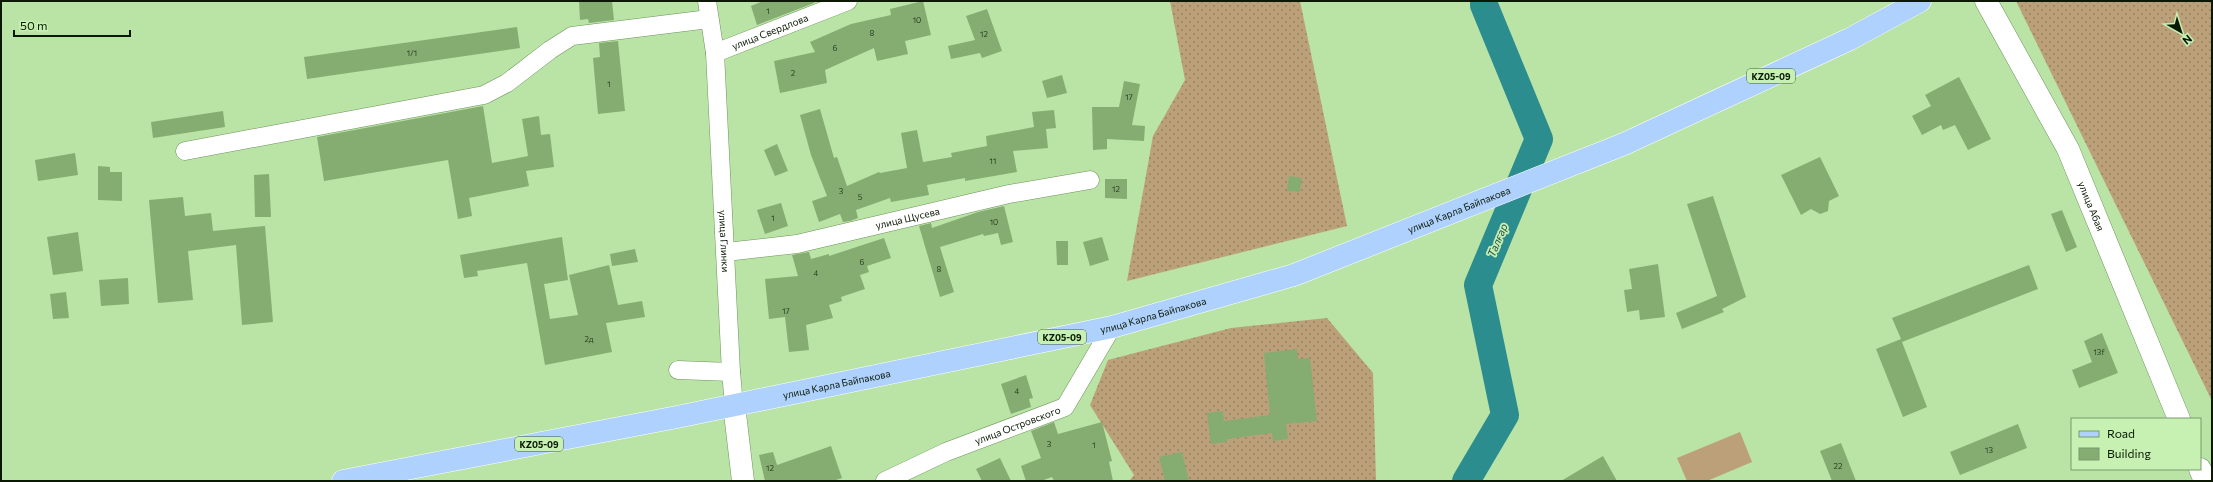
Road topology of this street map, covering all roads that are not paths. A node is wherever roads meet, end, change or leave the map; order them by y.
1 (707, 1) edge
2 (848, 1) edge
3 (1970, 1) edge
4 (1986, 1) edge
5 (1922, 2) edge
6 (709, 19) junction
7 (1998, 23) junction
8 (715, 53) junction
9 (185, 151) dead end
10 (1090, 180) dead end
11 (726, 252) junction
12 (1112, 327) junction
13 (678, 370) dead end
14 (731, 372) junction
15 (734, 405) junction
16 (2179, 418) edge
17 (2200, 470) edge
18 (343, 481) edge
19 (743, 481) edge
20 (885, 481) edge
21 (2205, 481) edge

1 - 6 street, улица Глинки
2 - 8 street, улица Свердлова
3 - 7 street
4 - 7 street, улица Абая
5 - 12 main road, улица Карла Байпакова / KZ05-09
6 - 8 street, улица Глинки
6 - 9 street
7 - 16 street, улица Абая
8 - 11 street, улица Глинки
10 - 11 street, улица Щусева
11 - 14 street, улица Глинки
12 - 15 main road, улица Карла Байпакова / KZ05-09
12 - 20 street, улица Островского
13 - 14 street
14 - 15 street, улица Глинки
15 - 18 main road, улица Карла Байпакова / KZ05-09
15 - 19 street, улица Глинки
17 - 21 street

